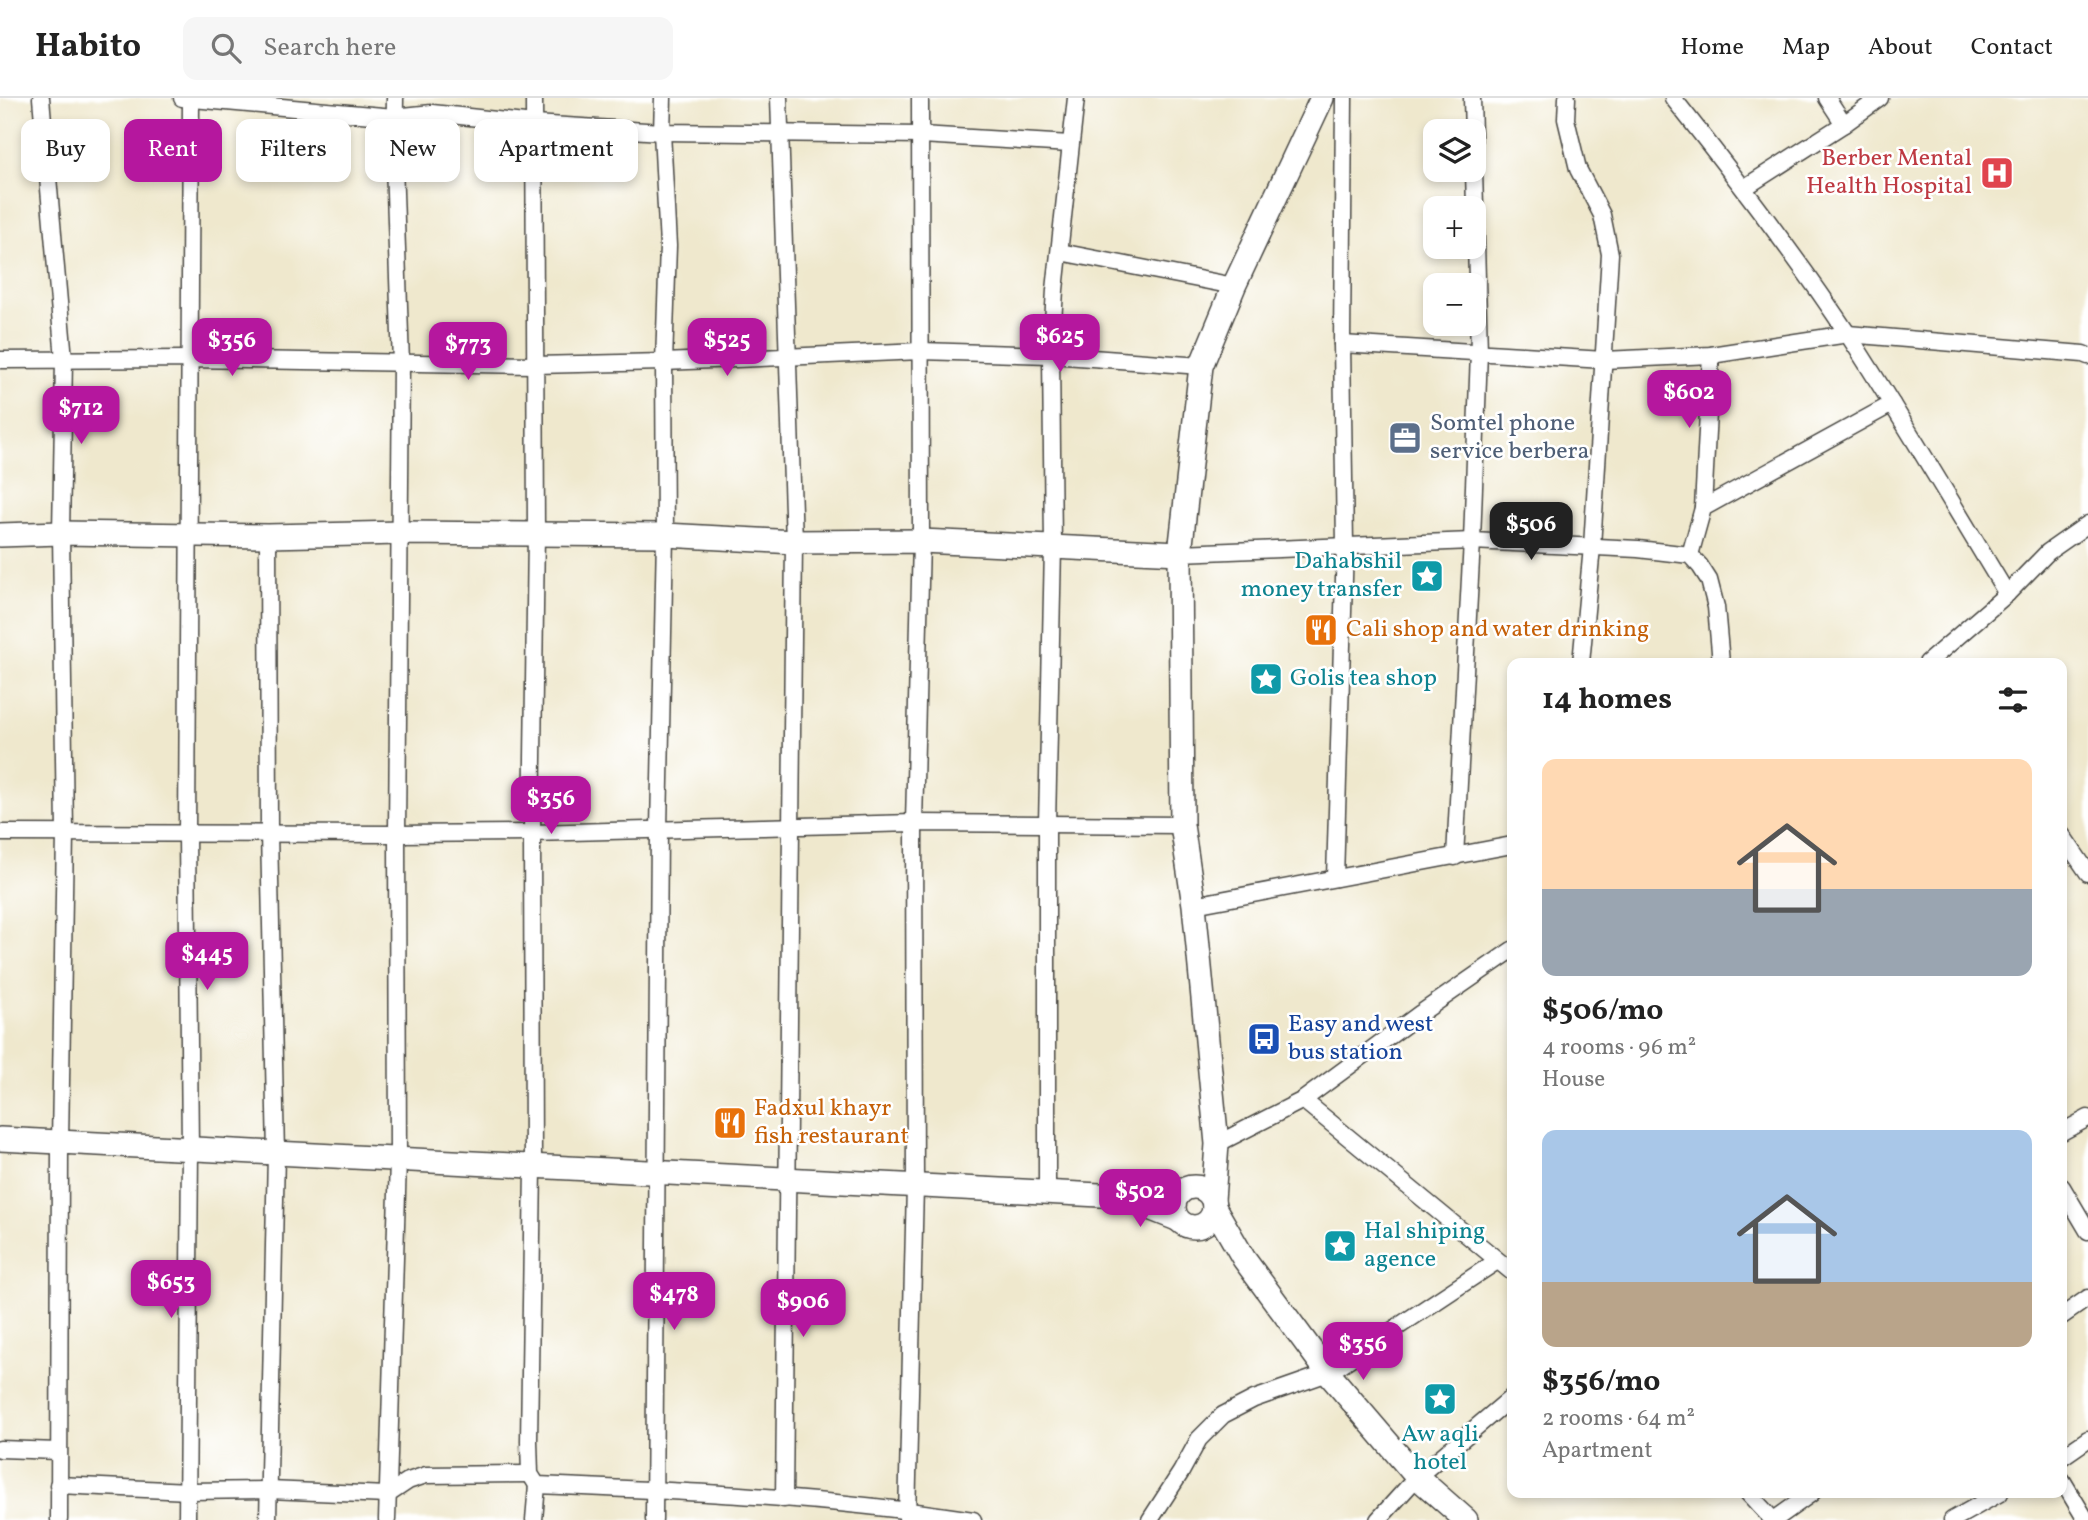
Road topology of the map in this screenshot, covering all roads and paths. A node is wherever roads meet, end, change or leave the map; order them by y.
1 (41, 98) edge
2 (188, 98) edge
3 (395, 98) edge
4 (534, 98) edge
5 (663, 98) edge
6 (779, 98) edge
7 (920, 98) edge
8 (1076, 98) edge
9 (1322, 98) edge
10 (1344, 98) edge
11 (1472, 98) edge
12 (1567, 98) edge
13 (1673, 98) edge
14 (1827, 98) edge
15 (1880, 98) edge
16 (394, 117) junction
17 (488, 119) edge
18 (534, 119) edge
19 (1844, 124) junction
20 (638, 130) edge
21 (662, 132) junction
22 (780, 134) junction
23 (921, 135) junction
24 (1070, 144) junction
25 (534, 182) edge
26 (1744, 188) junction
27 (1060, 252) junction
28 (1234, 286) junction
29 (1848, 334) junction
30 (1342, 344) junction
31 (921, 351) junction
32 (1479, 352) junction
33 (1051, 355) junction
34 (1710, 355) junction
35 (2088, 356) edge
36 (789, 357) junction
37 (64, 359) junction
38 (190, 359) junction
39 (0, 360) edge
40 (1604, 360) junction
41 (664, 362) junction
42 (401, 363) junction
43 (535, 365) junction
44 (1201, 366) junction
45 (1892, 404) junction
46 (1703, 508) junction
47 (2088, 524) edge
48 (61, 533) junction
49 (401, 533) junction
50 (536, 533) junction
51 (664, 534) junction
52 (0, 535) edge
53 (190, 536) junction
54 (268, 536) junction
55 (921, 541) junction
56 (1472, 541) junction
57 (794, 542) junction
58 (1345, 545) junction
59 (1053, 547) junction
60 (1592, 547) junction
61 (1180, 553) junction
62 (1690, 555) junction
63 (2007, 594) junction
64 (1581, 658) edge
65 (1721, 658) edge
66 (1939, 658) edge
67 (914, 823) junction
68 (1047, 824) junction
69 (791, 825) junction
70 (1182, 825) junction
71 (659, 829) junction
72 (0, 833) edge
73 (65, 833) junction
74 (269, 833) junction
75 (532, 833) junction
76 (397, 834) junction
77 (187, 835) junction
78 (2067, 842) edge
79 (1507, 846) edge
80 (1454, 857) junction
81 (2088, 873) edge
82 (1335, 878) junction
83 (1194, 905) junction
84 (1507, 953) edge
85 (1303, 1100) junction
86 (2088, 1118) edge
87 (2067, 1129) edge
88 (0, 1139) edge
89 (60, 1143) junction
90 (1217, 1144) junction
91 (190, 1149) junction
92 (276, 1154) junction
93 (398, 1160) junction
94 (533, 1167) junction
95 (657, 1173) junction
96 (786, 1180) junction
97 (915, 1186) junction
98 (1183, 1190) junction
99 (1047, 1193) junction
100 (2067, 1195) edge
101 (1119, 1196) junction
102 (1214, 1204) junction
103 (1184, 1223) junction
104 (2088, 1231) edge
105 (1244, 1259) junction
106 (1497, 1261) junction
107 (1507, 1268) edge
108 (2088, 1298) edge
109 (2067, 1313) edge
110 (1328, 1373) junction
111 (1507, 1402) edge
112 (2088, 1439) edge
113 (0, 1449) edge
114 (58, 1451) junction
115 (2067, 1454) edge
116 (1417, 1477) junction
117 (534, 1479) junction
118 (58, 1485) junction
119 (2067, 1488) edge
120 (269, 1490) junction
121 (655, 1490) junction
122 (189, 1491) junction
123 (387, 1495) junction
124 (1753, 1498) edge
125 (1805, 1498) edge
126 (1991, 1498) edge
127 (784, 1499) junction
128 (907, 1515) edge
129 (60, 1520) edge
130 (187, 1520) edge
131 (268, 1520) edge
132 (387, 1520) edge
133 (534, 1520) edge
134 (654, 1520) edge
135 (973, 1520) edge
136 (1150, 1520) edge
137 (1378, 1520) edge
138 (1466, 1520) edge
139 (1774, 1520) edge
140 (1952, 1520) edge
141 (2086, 1520) edge

1 - 37 street
2 - 16 street
2 - 38 street
3 - 16 street
4 - 18 street
5 - 21 street
6 - 22 street
7 - 23 street
8 - 24 street
9 - 28 street
10 - 30 street
11 - 32 street
12 - 40 street
13 - 26 street
14 - 19 street
15 - 19 street
16 - 17 street
16 - 42 street
19 - 26 street
20 - 21 street
21 - 22 street
21 - 41 street
22 - 23 street
22 - 36 street
23 - 24 street
23 - 31 street
24 - 27 street
25 - 43 street
26 - 29 street
27 - 28 street
27 - 33 street
28 - 44 street
29 - 34 street
29 - 35 street
29 - 45 street
30 - 32 street
30 - 58 street
31 - 33 street
31 - 36 street
31 - 55 street
32 - 40 street
32 - 56 street
33 - 44 street
33 - 59 street
34 - 40 street
34 - 46 street
36 - 41 street
36 - 57 street
37 - 38 street
37 - 39 street
37 - 48 street
38 - 42 street
38 - 53 street
40 - 60 street
41 - 43 street
41 - 51 street
42 - 43 street
42 - 49 street
43 - 50 street
44 - 61 street
45 - 46 street
45 - 63 street
46 - 62 street
47 - 63 street
48 - 52 street
48 - 53 street
48 - 73 street
49 - 50 street
49 - 54 street
49 - 76 street
50 - 51 street
50 - 75 street
51 - 57 street
51 - 71 street
53 - 54 street
53 - 77 street
54 - 74 street
55 - 57 street
55 - 59 street
55 - 67 street
56 - 58 street
56 - 60 street
56 - 80 street
57 - 69 street
58 - 61 street
58 - 82 street
59 - 61 street
59 - 68 street
60 - 62 street
60 - 64 street
61 - 70 street
62 - 65 street
63 - 66 street
67 - 68 street
67 - 69 street
67 - 97 street
68 - 70 street
68 - 99 street
69 - 71 street
69 - 96 street
70 - 83 street
71 - 75 street
71 - 95 street
72 - 73 street
73 - 77 street
73 - 89 street
74 - 76 street
74 - 77 street
74 - 92 street
75 - 76 street
75 - 94 street
76 - 93 street
77 - 91 street
78 - 81 street
79 - 80 street
80 - 82 street
82 - 83 street
83 - 90 street
84 - 85 street
85 - 90 street
85 - 106 street
86 - 87 street
88 - 89 street
89 - 91 street
89 - 114 street
90 - 98 street
90 - 102 street
91 - 92 street
91 - 122 street
92 - 93 street
92 - 120 street
93 - 94 street
93 - 123 street
94 - 95 street
94 - 117 street
95 - 96 street
95 - 121 street
96 - 97 street
96 - 127 street
97 - 99 street
97 - 128 street
98 - 101 street
98 - 102 street
98 - 103 street
99 - 101 street
100 - 104 street
101 - 103 street
102 - 103 street
102 - 105 street
103 - 105 street
105 - 110 street
106 - 107 street
106 - 110 street
108 - 109 street
110 - 116 street
110 - 136 street
111 - 116 street
112 - 115 street
113 - 114 street
114 - 118 street
116 - 137 street
116 - 138 street
117 - 121 street
117 - 123 street
117 - 133 street
118 - 122 street
118 - 129 street
119 - 141 street
120 - 122 street
120 - 123 street
120 - 131 street
121 - 127 street
121 - 134 street
122 - 130 street
123 - 132 street
124 - 139 street
125 - 139 street
126 - 140 street
127 - 128 street
128 - 135 street

